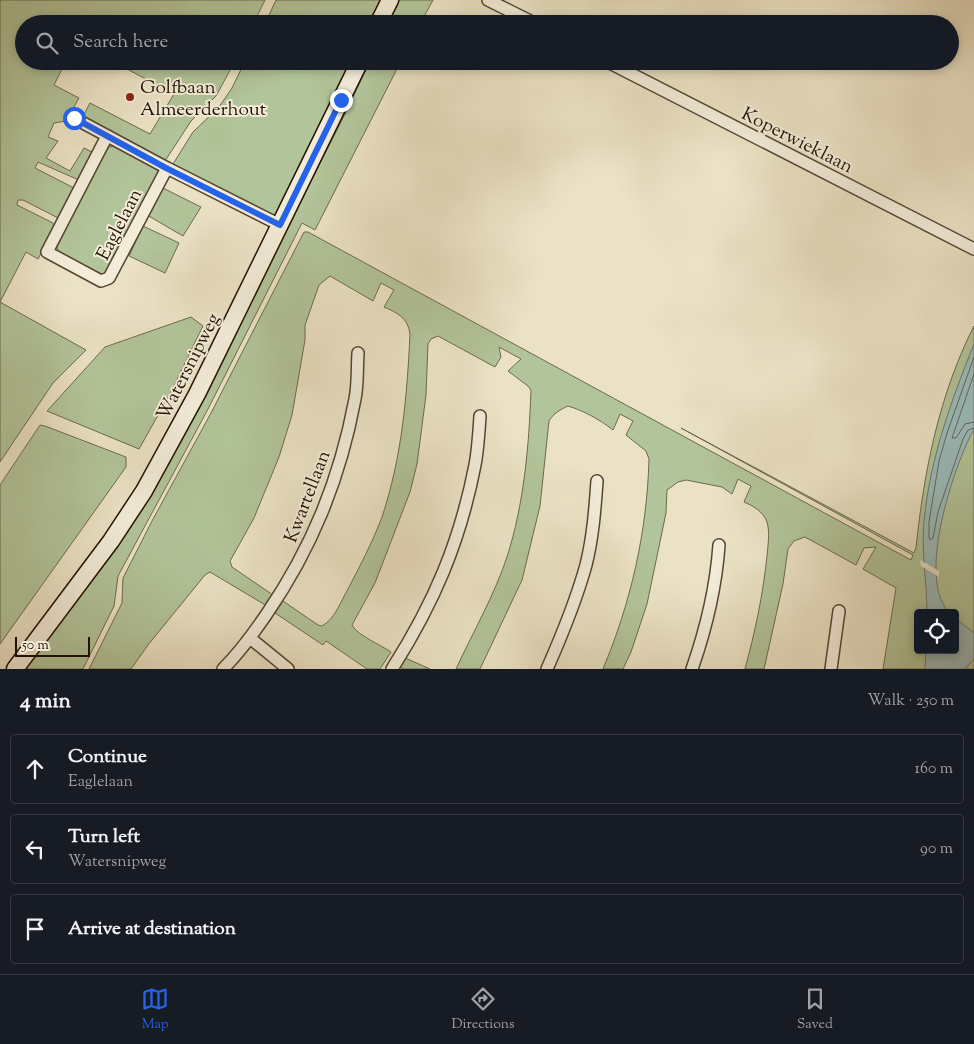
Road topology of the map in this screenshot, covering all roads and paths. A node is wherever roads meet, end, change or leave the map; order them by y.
1 (390, 0) edge
2 (488, 0) edge
3 (382, 15) edge
4 (518, 15) edge
5 (356, 70) edge
6 (624, 70) edge
7 (74, 118) dead end
8 (107, 136) junction
9 (166, 168) junction
10 (280, 225) junction
11 (974, 249) edge
12 (358, 353) dead end
13 (480, 416) dead end
14 (597, 481) dead end
15 (719, 545) dead end
16 (839, 611) dead end
17 (250, 638) junction
18 (15, 669) edge
19 (223, 669) edge
20 (288, 669) edge
21 (392, 669) edge
22 (547, 669) edge
23 (692, 669) edge
24 (831, 669) edge

1 - 3 street
2 - 4 street
5 - 10 street, Watersnipweg
6 - 11 street, Koperwieklaan
7 - 8 street
8 - 9 street
8 - 9 street, Eaglelaan
9 - 10 street
10 - 18 street, Watersnipweg
12 - 17 street, Kwartellaan
13 - 21 street
14 - 22 street
15 - 23 street
16 - 24 street
17 - 19 street, Kwartellaan
17 - 20 street

